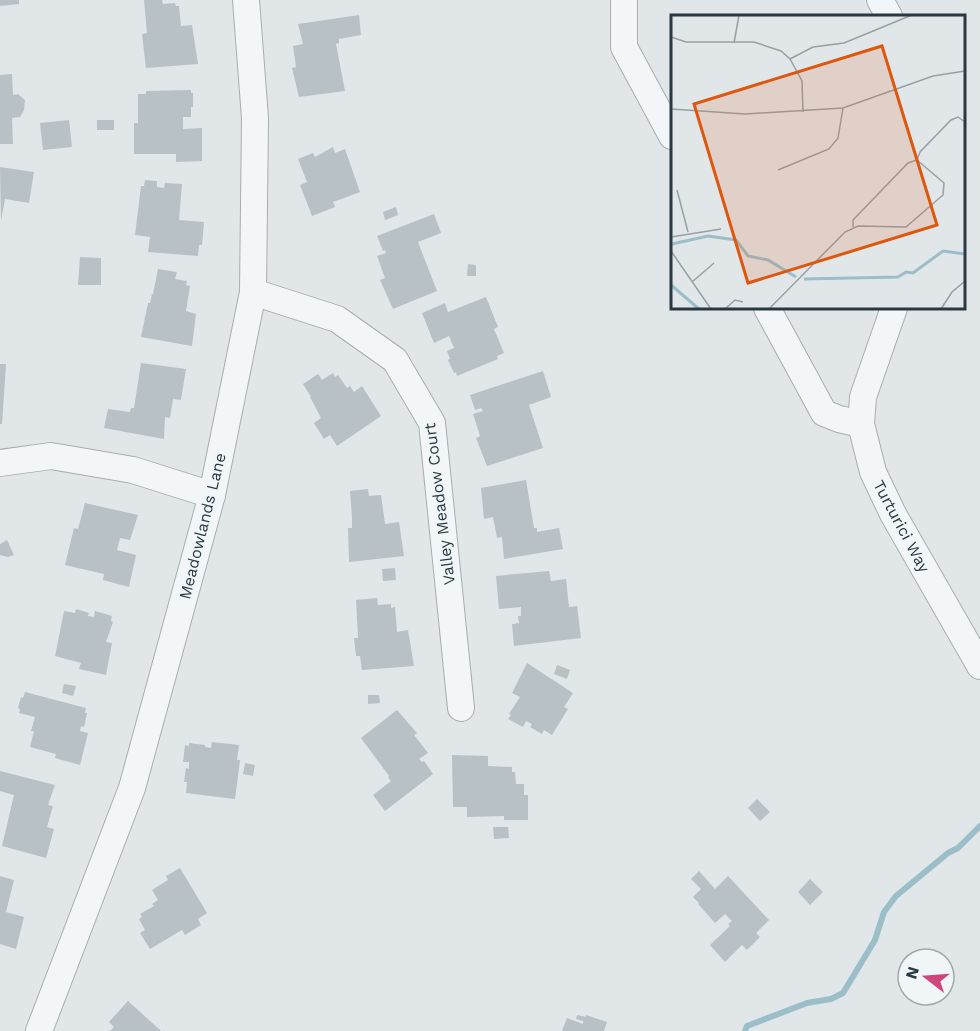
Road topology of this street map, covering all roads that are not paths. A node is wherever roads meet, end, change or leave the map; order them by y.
1 (246, 0) edge
2 (624, 0) edge
3 (880, 0) edge
4 (888, 15) edge
5 (671, 134) edge
6 (253, 292) junction
7 (768, 309) edge
8 (894, 309) edge
9 (861, 424) junction
10 (0, 463) edge
11 (212, 495) junction
12 (980, 666) edge
13 (461, 708) dead end
14 (39, 1031) edge

1 - 6 street, Meadowlands Lane
2 - 5 street
3 - 4 street
6 - 11 street, Meadowlands Lane
6 - 13 street, Valley Meadow Court
7 - 9 street
8 - 9 street, Turturici Way
9 - 12 street, Turturici Way
10 - 11 street
11 - 14 street, Meadowlands Lane

